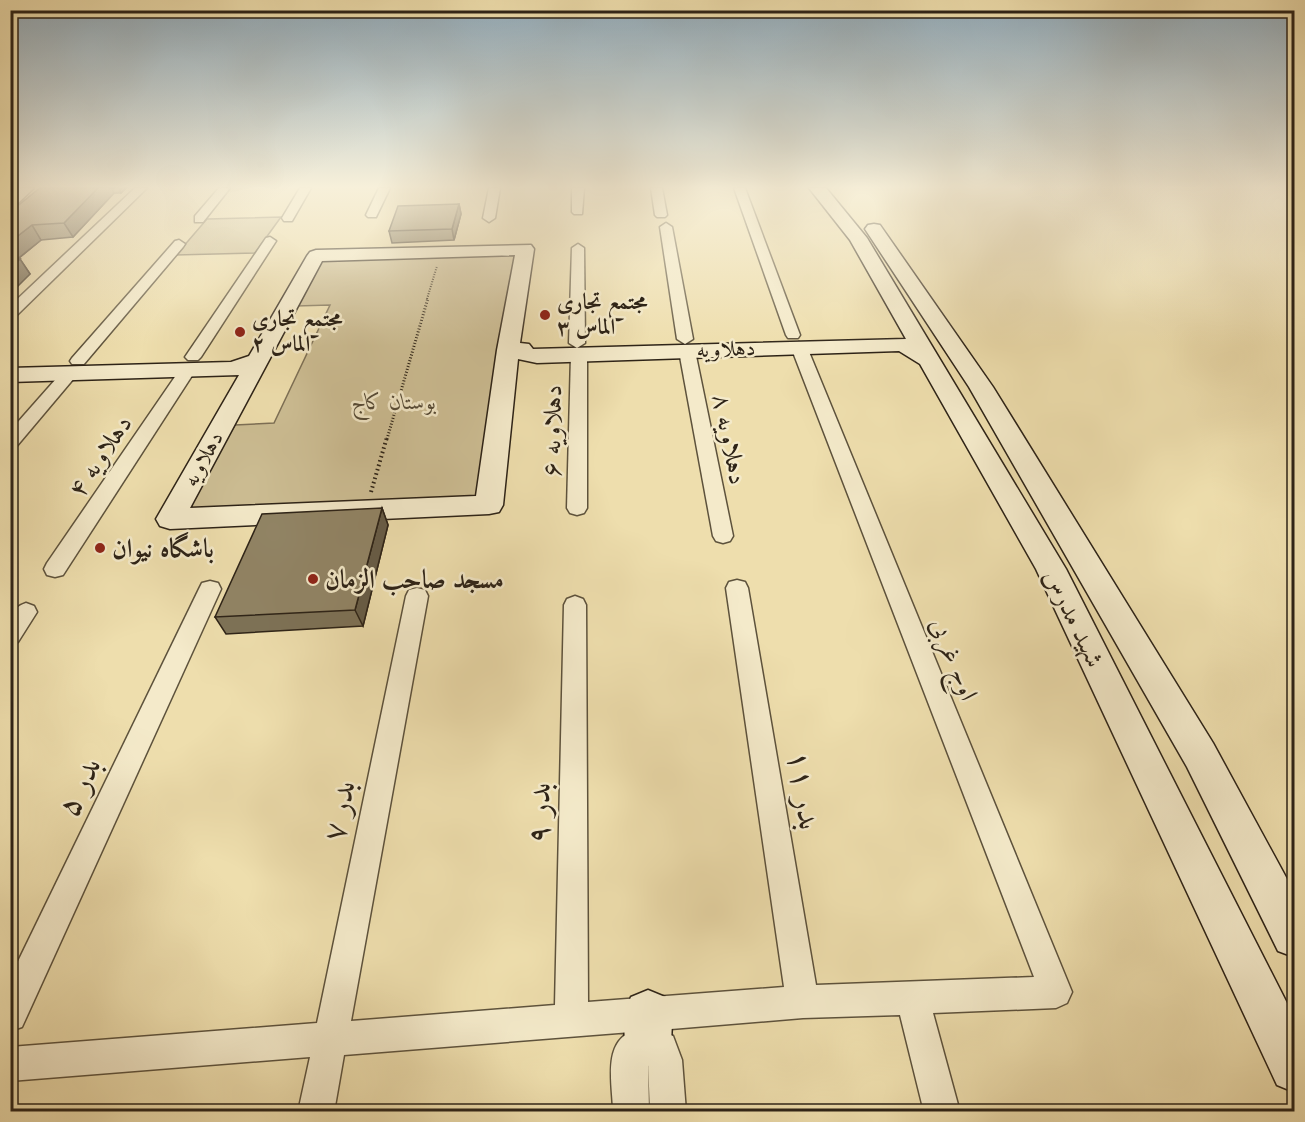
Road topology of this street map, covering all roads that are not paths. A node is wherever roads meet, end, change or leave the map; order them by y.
1 (88, 240) edge
2 (667, 240) edge
3 (758, 240) edge
4 (859, 240) edge
5 (882, 240) edge
6 (270, 241) dead end
7 (179, 244) dead end
8 (578, 248) dead end
9 (10, 314) edge
10 (903, 315) junction
11 (839, 340) junction
12 (796, 341) junction
13 (686, 345) junction
14 (578, 349) junction
15 (515, 350) junction
16 (929, 360) junction
17 (254, 362) junction
18 (190, 364) junction
19 (74, 368) junction
20 (14, 369) edge
21 (10, 443) edge
22 (577, 508) dead end
23 (723, 536) dead end
24 (55, 569) dead end
25 (737, 588) dead end
26 (210, 589) dead end
27 (417, 596) dead end
28 (575, 605) dead end
29 (27, 612) dead end
30 (10, 635) edge
31 (1294, 935) edge
32 (912, 999) junction
33 (804, 1002) junction
34 (10, 1015) edge
35 (571, 1021) junction
36 (648, 1028) junction
37 (329, 1040) junction
38 (10, 1064) edge
39 (1294, 1068) edge
40 (316, 1112) edge
41 (631, 1112) edge
42 (668, 1112) edge
43 (942, 1112) edge

1 - 9 street
2 - 13 street, دهلاویه ۸
3 - 12 street, اوج غربی
4 - 10 street, شهید مدرس
5 - 31 street, شهید مدرس
6 - 18 street, دهلاویه ۴
7 - 19 street
8 - 14 street, دهلاویه ۶
10 - 11 street, دهلاویه
10 - 16 street, شهید مدرس
11 - 12 street, دهلاویه
11 - 16 street, دهلاویه
12 - 13 street, دهلاویه
12 - 32 street, اوج غربی
13 - 14 street, دهلاویه
13 - 23 street, دهلاویه ۸
14 - 15 street, دهلاویه
14 - 22 street, دهلاویه ۶
15 - 17 street, دهلاویه
15 - 17 street, دهلاویه
16 - 39 street, شهید مدرس
17 - 18 street
18 - 19 street
18 - 24 street, دهلاویه ۴
19 - 20 street
19 - 21 street
25 - 33 street, بدر ۱۱
26 - 34 street, بدر ۵
27 - 37 street, بدر ۷
28 - 35 street, بدر ۹
29 - 30 street
32 - 33 street
32 - 43 street
33 - 36 street
35 - 36 street
35 - 37 street
36 - 41 street
36 - 42 street
37 - 38 street
37 - 40 street, بدر ۷

